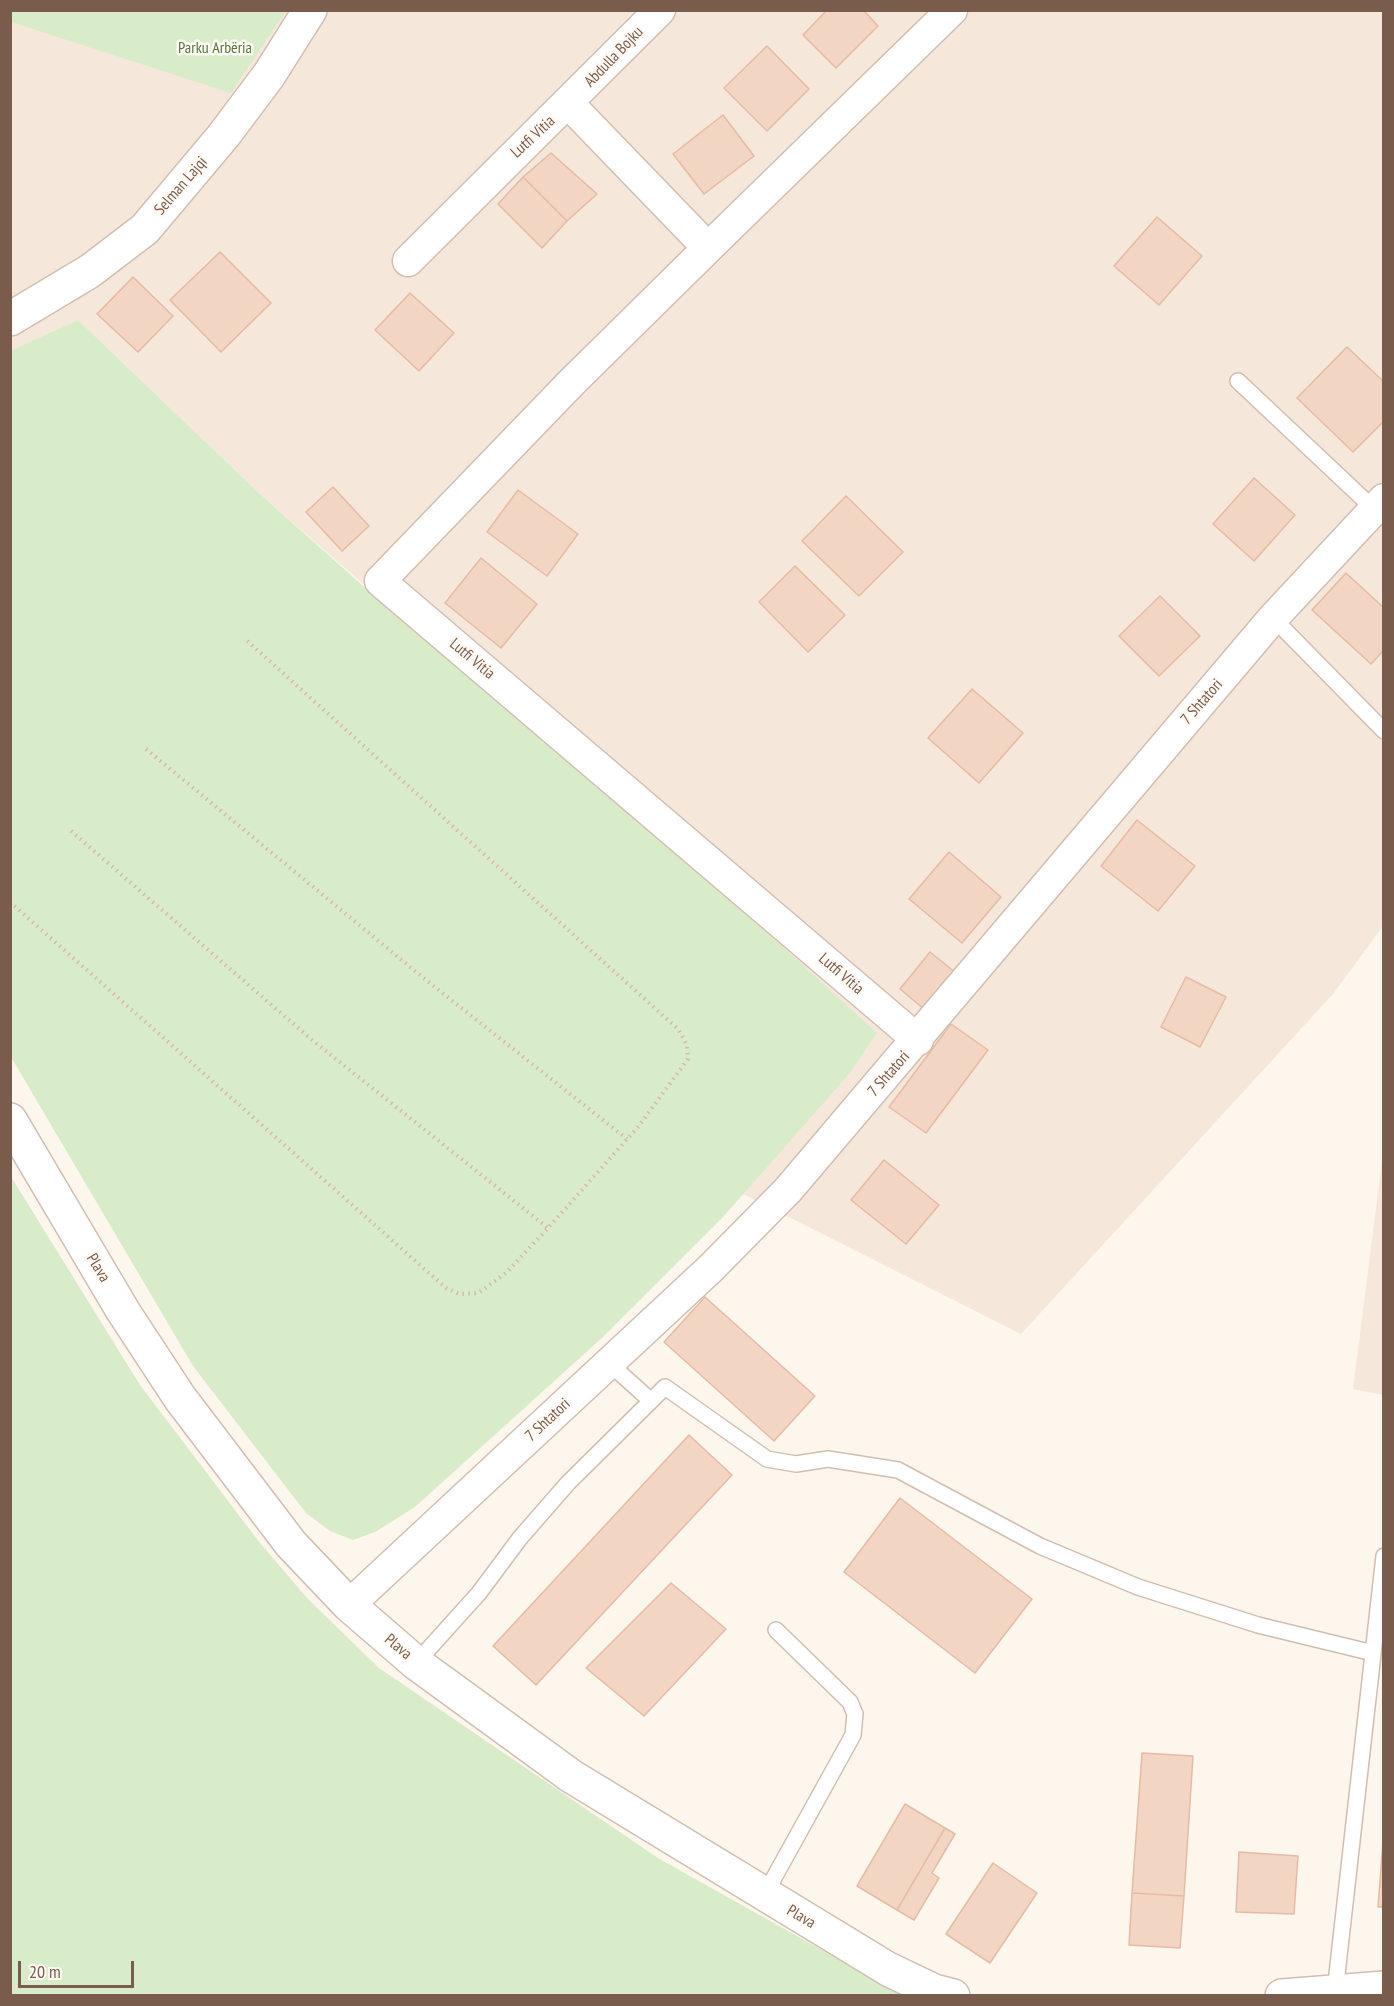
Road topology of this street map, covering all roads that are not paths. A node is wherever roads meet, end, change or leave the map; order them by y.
1 (310, 10) edge
2 (660, 10) edge
3 (952, 10) edge
4 (569, 104) junction
5 (708, 248) junction
6 (408, 261) dead end
7 (10, 319) edge
8 (1238, 381) dead end
9 (1379, 504) edge
10 (1273, 618) junction
11 (1383, 731) edge
12 (918, 1040) junction
13 (10, 1120) edge
14 (609, 1363) junction
15 (651, 1401) junction
16 (1383, 1556) edge
17 (349, 1605) junction
18 (776, 1630) dead end
19 (1373, 1653) junction
20 (416, 1663) junction
21 (765, 1894) junction
22 (1383, 1988) edge
23 (1335, 1992) junction
24 (953, 1995) edge
25 (1282, 1995) edge

1 - 7 street, Selman Lajqi
2 - 4 street, Abdulla Bojku
3 - 5 street, Lutfi Vitia
4 - 5 street, Lutfi Vitia
4 - 6 street, Lutfi Vitia
5 - 12 street, Lutfi Vitia
8 - 9 lane
9 - 10 street, 7 Shtatori
10 - 11 lane
10 - 12 street, 7 Shtatori
12 - 14 street, 7 Shtatori
13 - 17 street, Plava
14 - 15 lane
14 - 17 street, 7 Shtatori
15 - 19 lane
15 - 20 lane
16 - 19 lane
17 - 20 street, Plava
18 - 21 lane
19 - 23 lane
20 - 21 street, Plava
21 - 24 street, Plava
22 - 23 street
23 - 25 street

